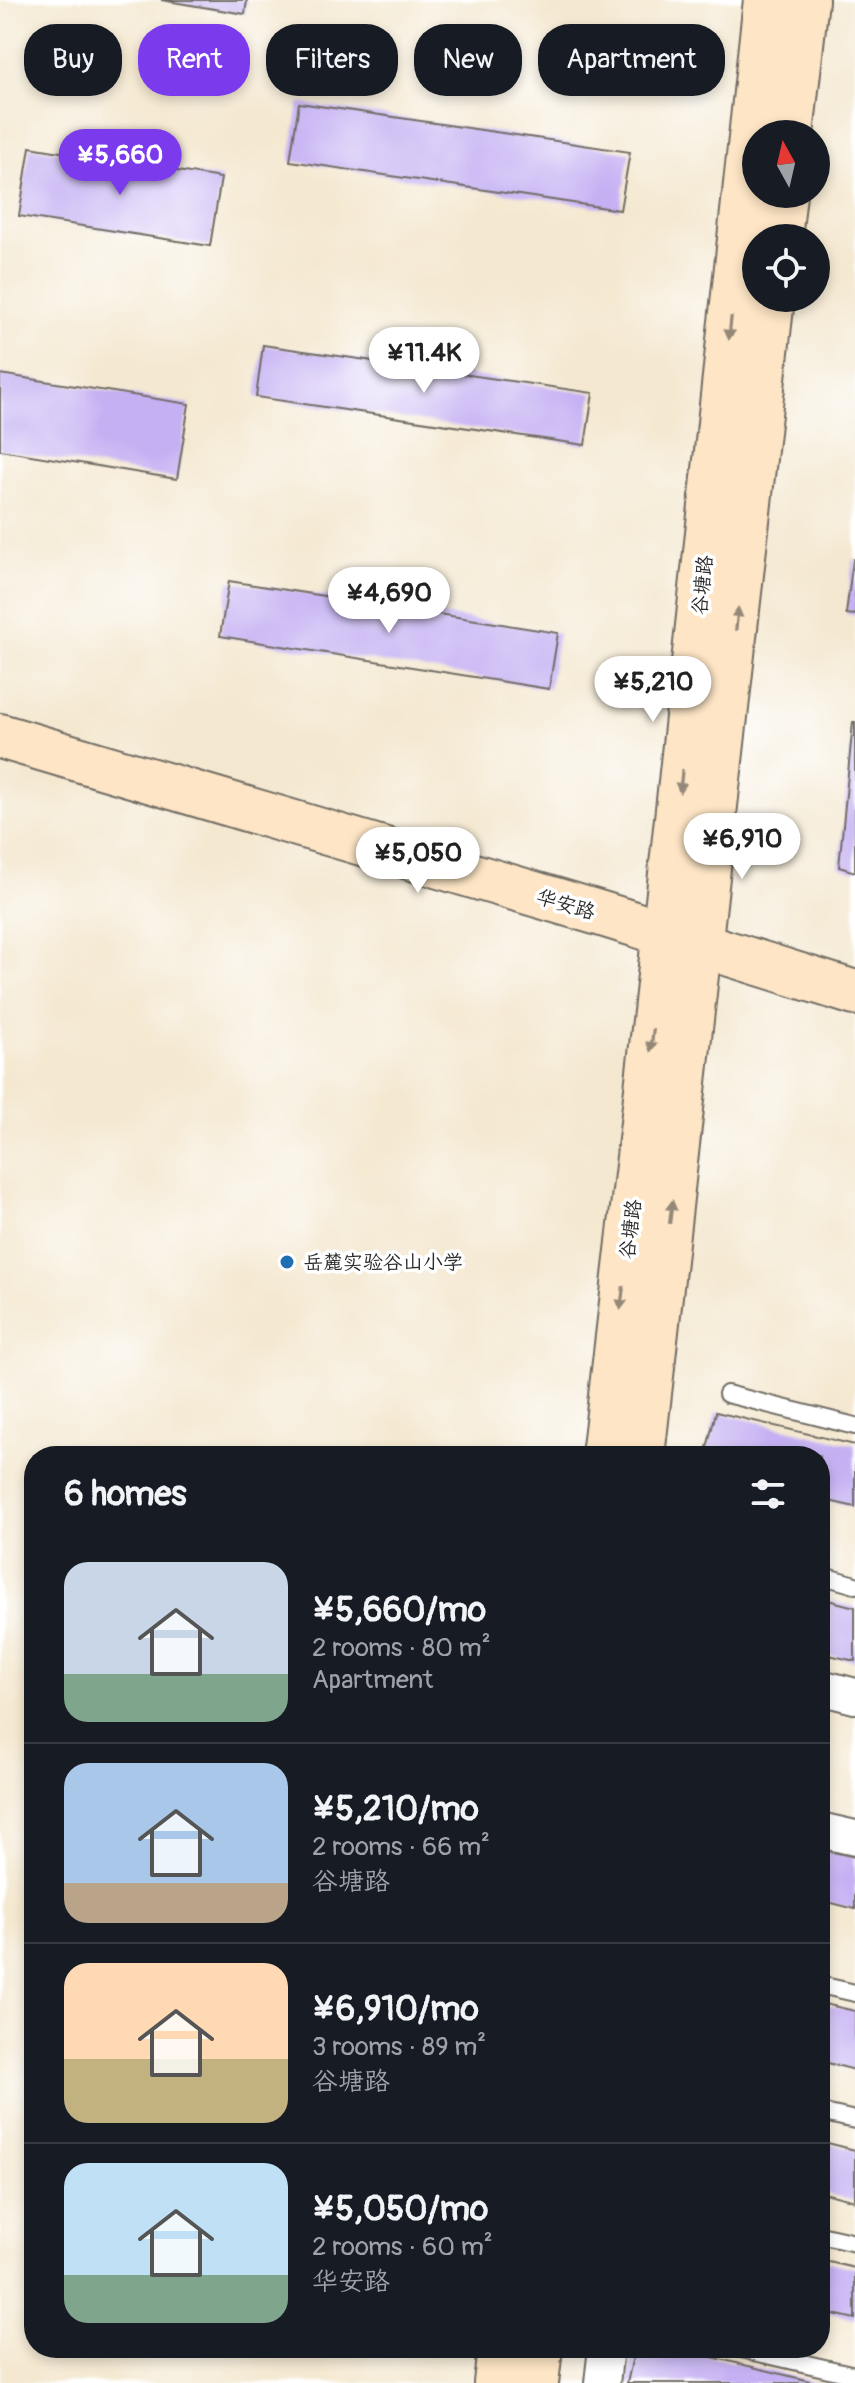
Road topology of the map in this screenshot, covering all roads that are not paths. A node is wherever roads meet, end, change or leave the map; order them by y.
1 (766, 0) edge
2 (806, 0) edge
3 (793, 120) edge
4 (770, 312) edge
5 (0, 716) edge
6 (0, 736) edge
7 (684, 927) junction
8 (855, 967) edge
9 (855, 993) edge
10 (727, 1394) dead end
11 (855, 1426) edge
12 (606, 1446) edge
13 (643, 1446) edge
14 (830, 1578) edge
15 (855, 1585) edge
16 (830, 1690) edge
17 (855, 1696) edge
18 (830, 1832) edge
19 (855, 1838) edge
20 (830, 1987) edge
21 (855, 1993) edge
22 (830, 2114) edge
23 (855, 2120) edge
24 (830, 2237) edge
25 (855, 2243) edge
26 (499, 2358) edge
27 (539, 2358) edge
28 (605, 2358) edge
29 (781, 2358) edge
30 (855, 2375) edge
31 (496, 2383) edge
32 (536, 2383) edge
33 (602, 2383) edge

1 -> 7 main road, 谷塘路
2 - 3 main road
7 -> 4 main road, 谷塘路
5 - 7 main road, 华安路
6 - 7 main road, 华安路
7 - 8 main road, 华安路
7 - 9 main road, 华安路
7 -> 12 main road, 谷塘路
13 -> 7 main road, 谷塘路
10 - 11 lane
14 - 15 lane
16 - 17 street
18 - 19 street
20 - 21 lane
22 - 23 lane
24 - 25 lane
26 - 31 main road
27 - 32 main road
28 - 33 street
29 - 30 lane

